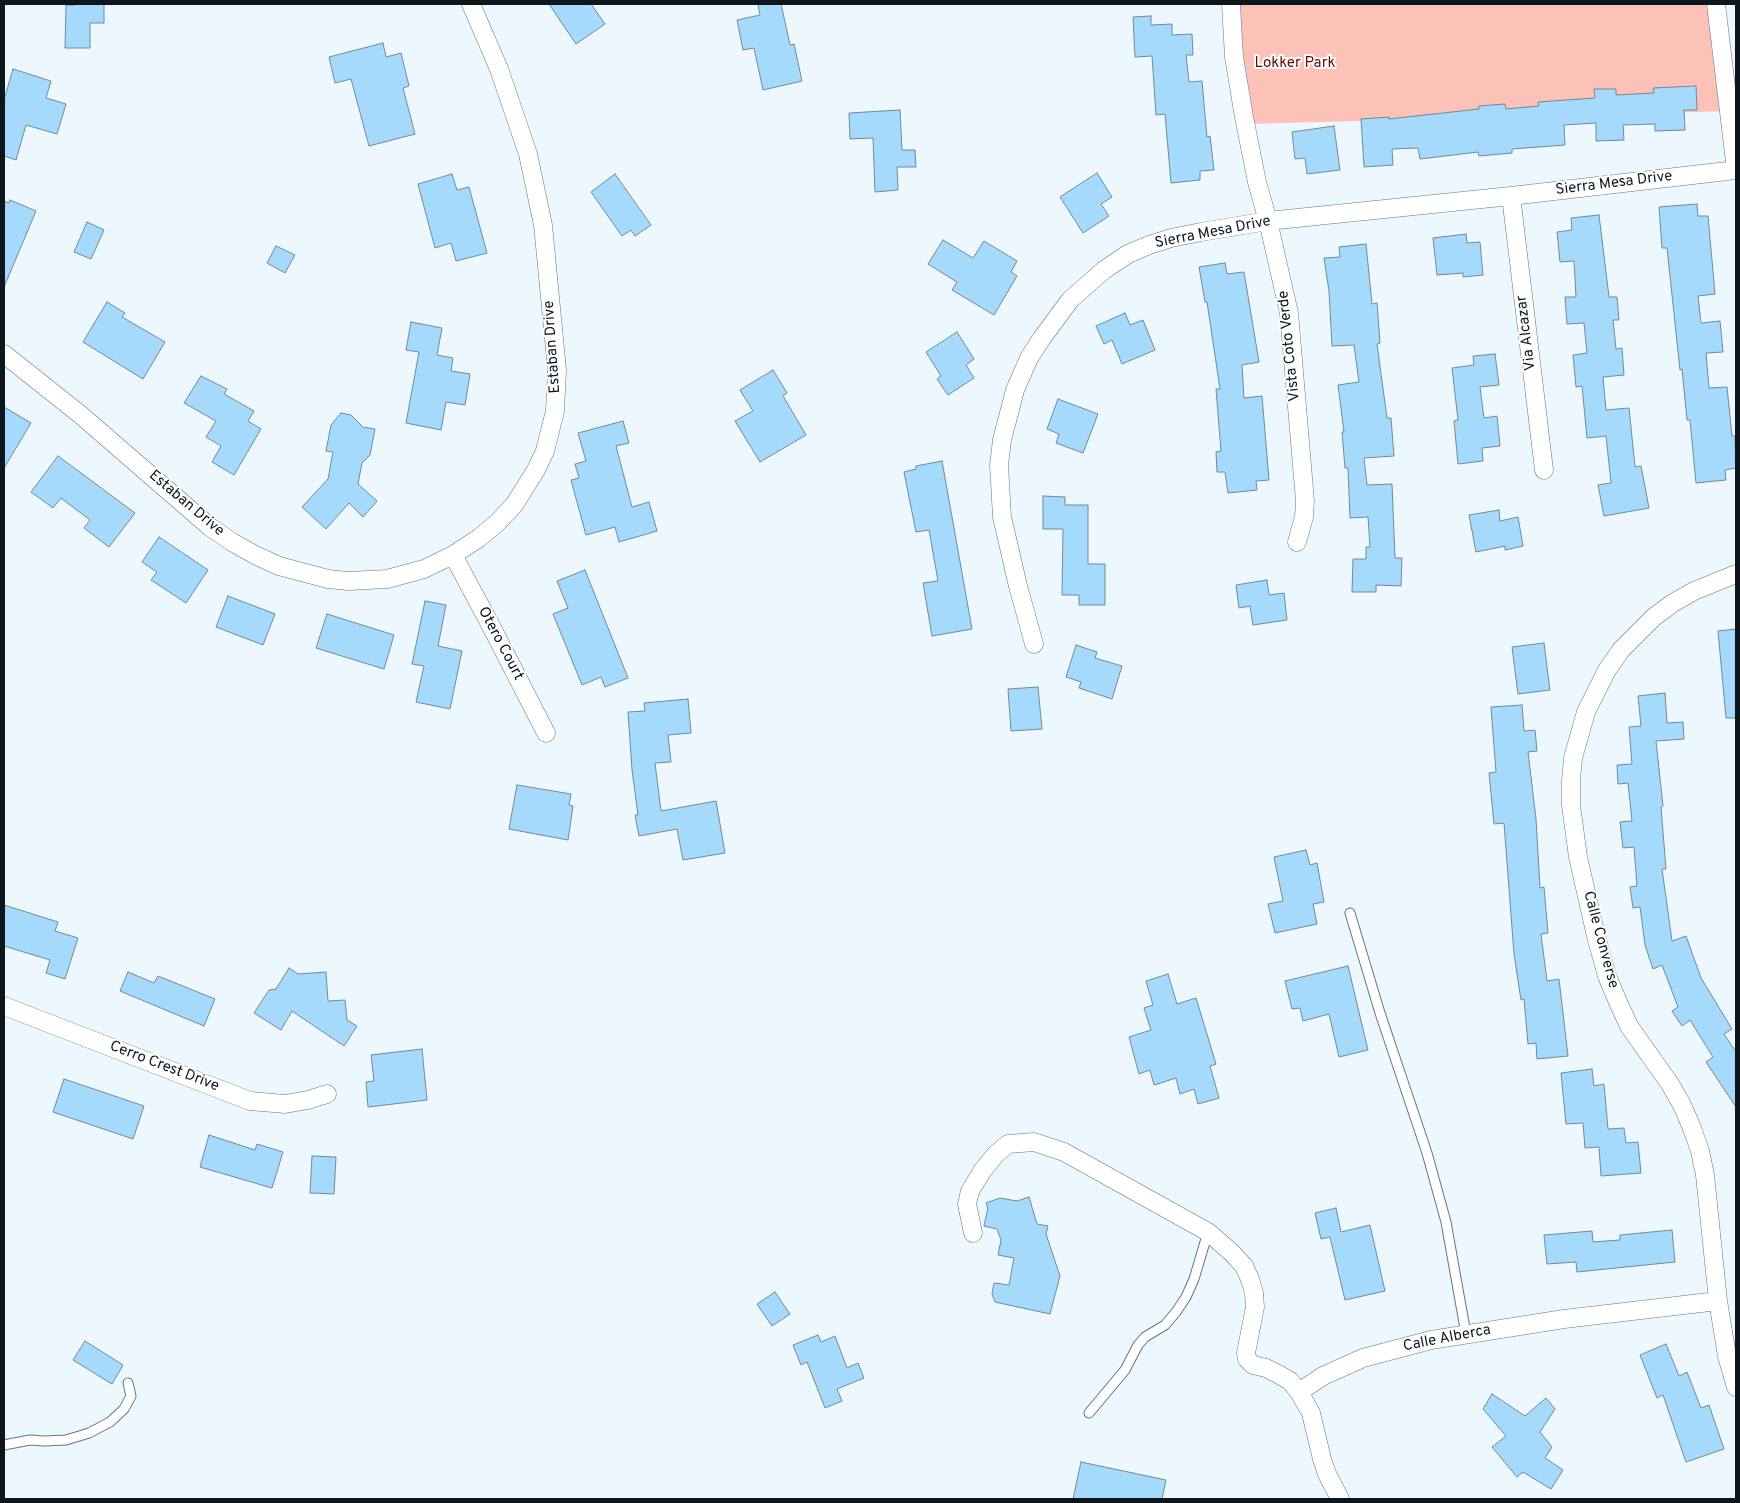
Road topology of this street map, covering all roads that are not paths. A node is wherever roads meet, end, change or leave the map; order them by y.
1 (471, 4) edge
2 (1231, 4) edge
3 (1716, 4) edge
4 (1736, 170) edge
5 (1510, 196) junction
6 (1268, 221) junction
7 (4, 354) edge
8 (1544, 470) dead end
9 (1297, 542) dead end
10 (452, 556) junction
11 (1736, 574) edge
12 (1034, 644) dead end
13 (546, 733) dead end
14 (1350, 913) dead end
15 (4, 1006) edge
16 (327, 1094) dead end
17 (1208, 1232) junction
18 (973, 1233) dead end
19 (1718, 1301) junction
20 (1466, 1334) junction
21 (128, 1383) dead end
22 (1736, 1387) edge
23 (1299, 1392) junction
24 (1089, 1413) dead end
25 (4, 1444) edge
26 (1340, 1499) edge

1 - 10 street, Estaban Drive
2 - 6 street, Vista Coto Verde
3 - 4 street
4 - 5 street, Sierra Mesa Drive
5 - 6 street, Sierra Mesa Drive
5 - 8 street, Via Alcazar
6 - 9 street, Vista Coto Verde
6 - 12 street, Sierra Mesa Drive
7 - 10 street, Estaban Drive
10 - 13 street, Otero Court
11 - 19 street, Calle Converse
14 - 20 lane
15 - 16 street, Cerro Crest Drive
17 - 18 street
17 - 23 street
17 - 24 lane
19 - 20 street, Calle Alberca
19 - 22 street, Calle Converse
20 - 23 street, Calle Alberca
21 - 25 lane
23 - 26 street

